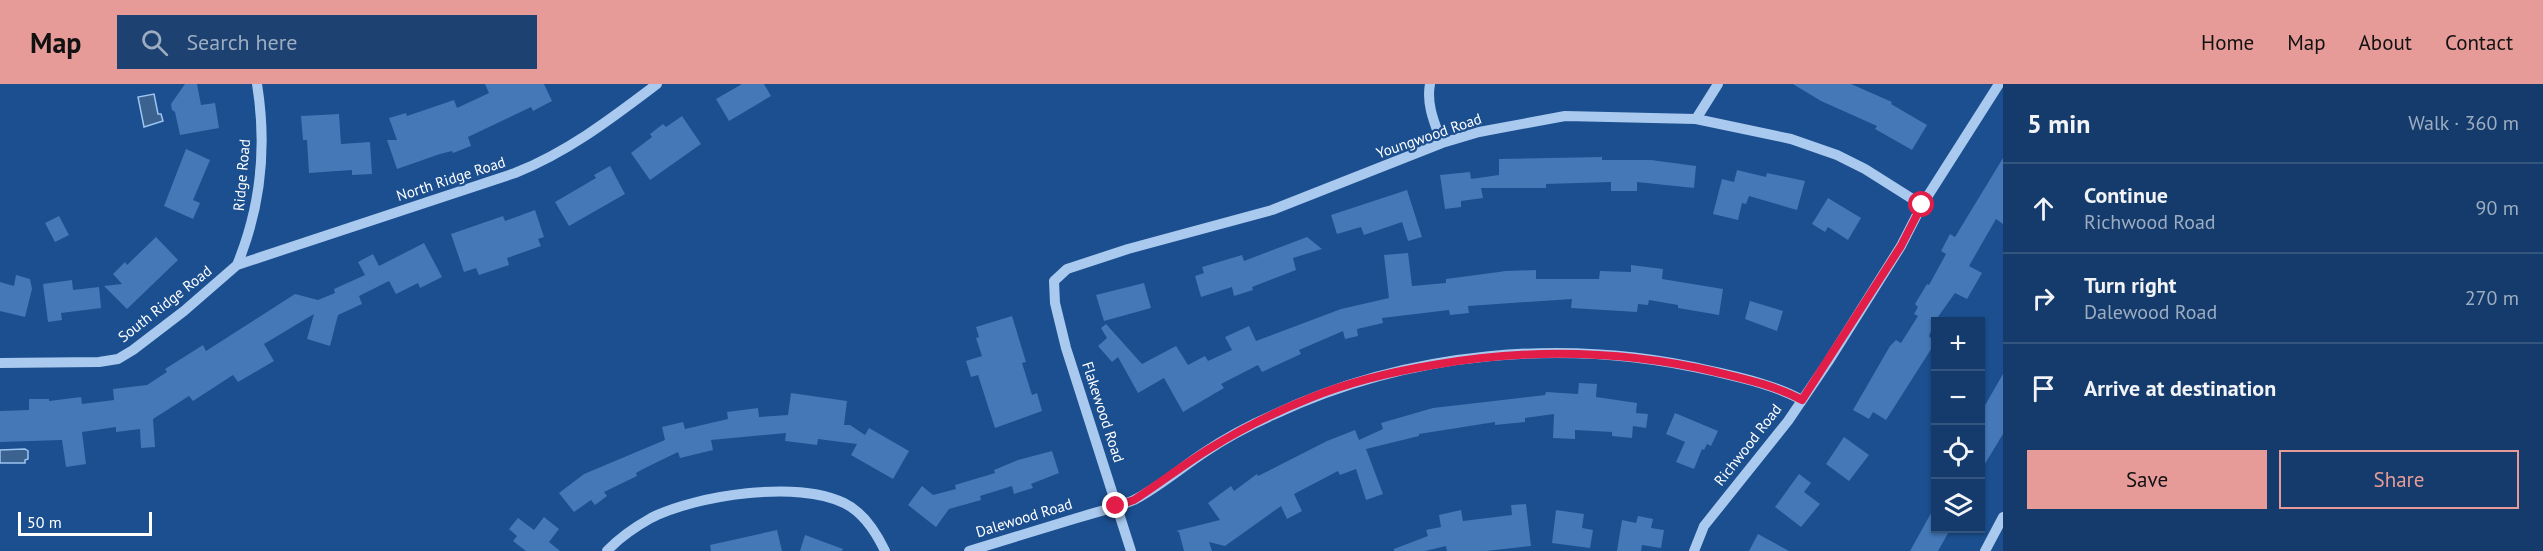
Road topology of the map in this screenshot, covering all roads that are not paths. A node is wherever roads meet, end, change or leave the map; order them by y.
1 (257, 84) edge
2 (657, 84) edge
3 (1430, 84) edge
4 (1718, 84) edge
5 (2000, 84) edge
6 (1696, 119) junction
7 (1442, 143) junction
8 (1922, 205) junction
9 (237, 265) junction
10 (1054, 281) joint
11 (0, 363) edge
12 (1802, 400) junction
13 (1116, 506) junction
14 (2003, 516) edge
15 (607, 551) edge
16 (885, 551) edge
17 (969, 551) edge
18 (1131, 551) edge
19 (1694, 551) edge
20 (1985, 551) edge

1 - 9 street, Ridge Road
2 - 9 street, North Ridge Road
3 - 7 street
4 - 6 street
5 - 8 street, Richwood Road
6 - 7 street, Youngwood Road
6 - 8 street, Youngwood Road
7 - 10 street, Youngwood Road
8 - 12 street, Richwood Road
9 - 11 street, South Ridge Road
10 - 13 street, Flakewood Road
12 - 13 street, Dalewood Road
12 - 19 street, Richwood Road
13 - 17 street, Dalewood Road
13 - 18 street, Flakewood Road
14 - 20 street
15 - 16 street

